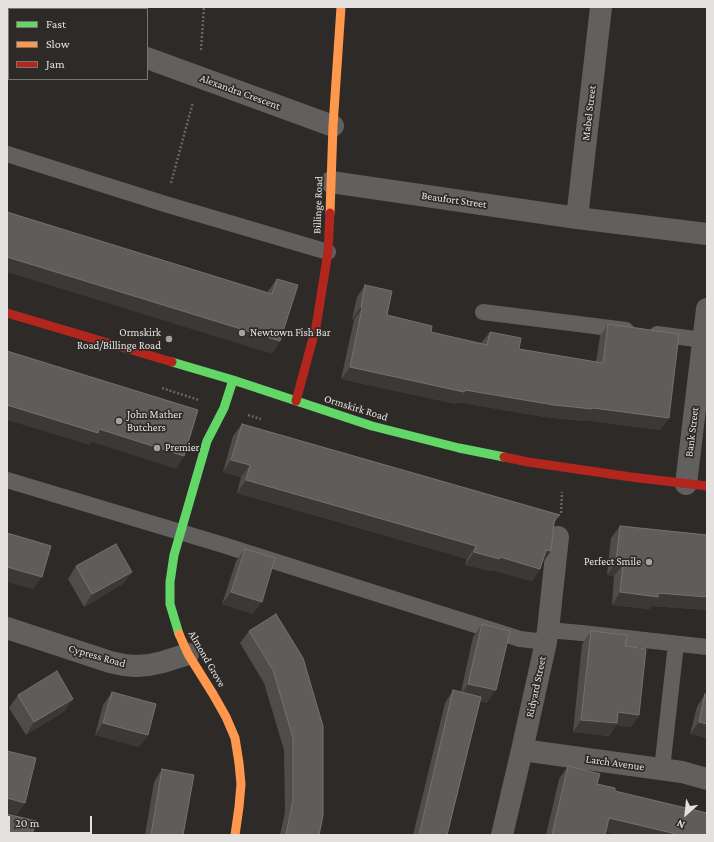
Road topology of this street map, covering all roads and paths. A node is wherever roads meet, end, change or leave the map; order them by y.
1 (204, 7) edge
2 (341, 7) edge
3 (601, 7) edge
4 (148, 58) edge
5 (199, 77) junction
6 (333, 126) junction
7 (7, 154) edge
8 (331, 182) junction
9 (165, 204) junction
10 (577, 218) junction
11 (707, 234) edge
12 (328, 252) junction
13 (707, 309) edge
14 (483, 312) dead end
15 (7, 313) edge
16 (703, 340) junction
17 (233, 380) junction
18 (296, 401) junction
19 (7, 480) edge
20 (696, 485) edge
21 (181, 532) junction
22 (558, 537) dead end
23 (7, 628) edge
24 (547, 636) junction
25 (676, 644) junction
26 (707, 647) edge
27 (188, 654) junction
28 (522, 750) junction
29 (662, 770) junction
30 (707, 779) edge
31 (235, 835) edge
32 (502, 835) edge

1 - 5 path
2 - 6 main road, Billinge Road
3 - 10 street, Mabel Street
4 - 5 street, Alexandra Crescent
5 - 6 street, Alexandra Crescent
5 - 9 path
6 - 8 main road, Billinge Road
7 - 9 lane
8 - 10 street, Beaufort Street
8 - 12 main road, Billinge Road
9 - 12 lane
10 - 11 street
12 - 18 main road, Billinge Road
13 - 16 street, Bank Street
14 - 16 lane
15 - 17 main road, Ormskirk Road
16 - 20 street, Bank Street
17 - 18 main road, Ormskirk Road
17 - 21 main road, Almond Grove
18 - 20 main road, Ormskirk Road
19 - 21 lane
21 - 24 lane
21 - 27 main road, Almond Grove
22 - 24 street, Ridyard Street
23 - 27 street, Cypress Road
24 - 25 lane
24 - 28 street, Ridyard Street
25 - 26 lane
25 - 29 lane
27 - 31 main road, Almond Grove
28 - 29 street, Larch Avenue
28 - 32 street, Ridyard Street
29 - 30 street, Larch Avenue

